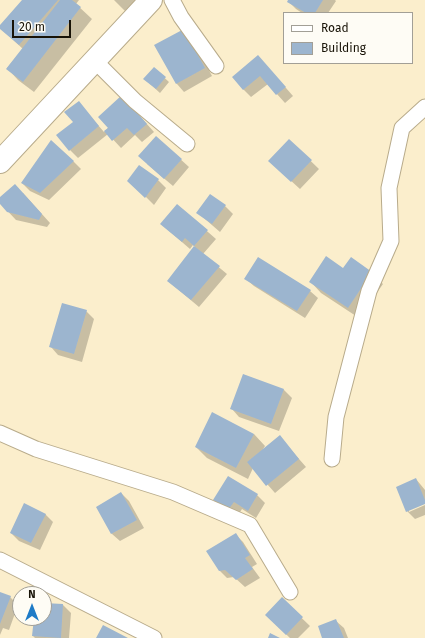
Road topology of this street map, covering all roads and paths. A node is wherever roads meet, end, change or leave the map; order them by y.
1 (151, 0) edge
2 (172, 0) edge
3 (94, 60) junction
4 (216, 66) dead end
5 (425, 107) edge
6 (187, 144) dead end
7 (0, 162) edge
8 (0, 432) edge
9 (332, 459) dead end
10 (0, 560) edge
11 (290, 592) dead end
12 (154, 638) edge

1 - 3 street
2 - 4 street
3 - 6 street
3 - 7 street
5 - 9 street
8 - 11 street
10 - 12 street

